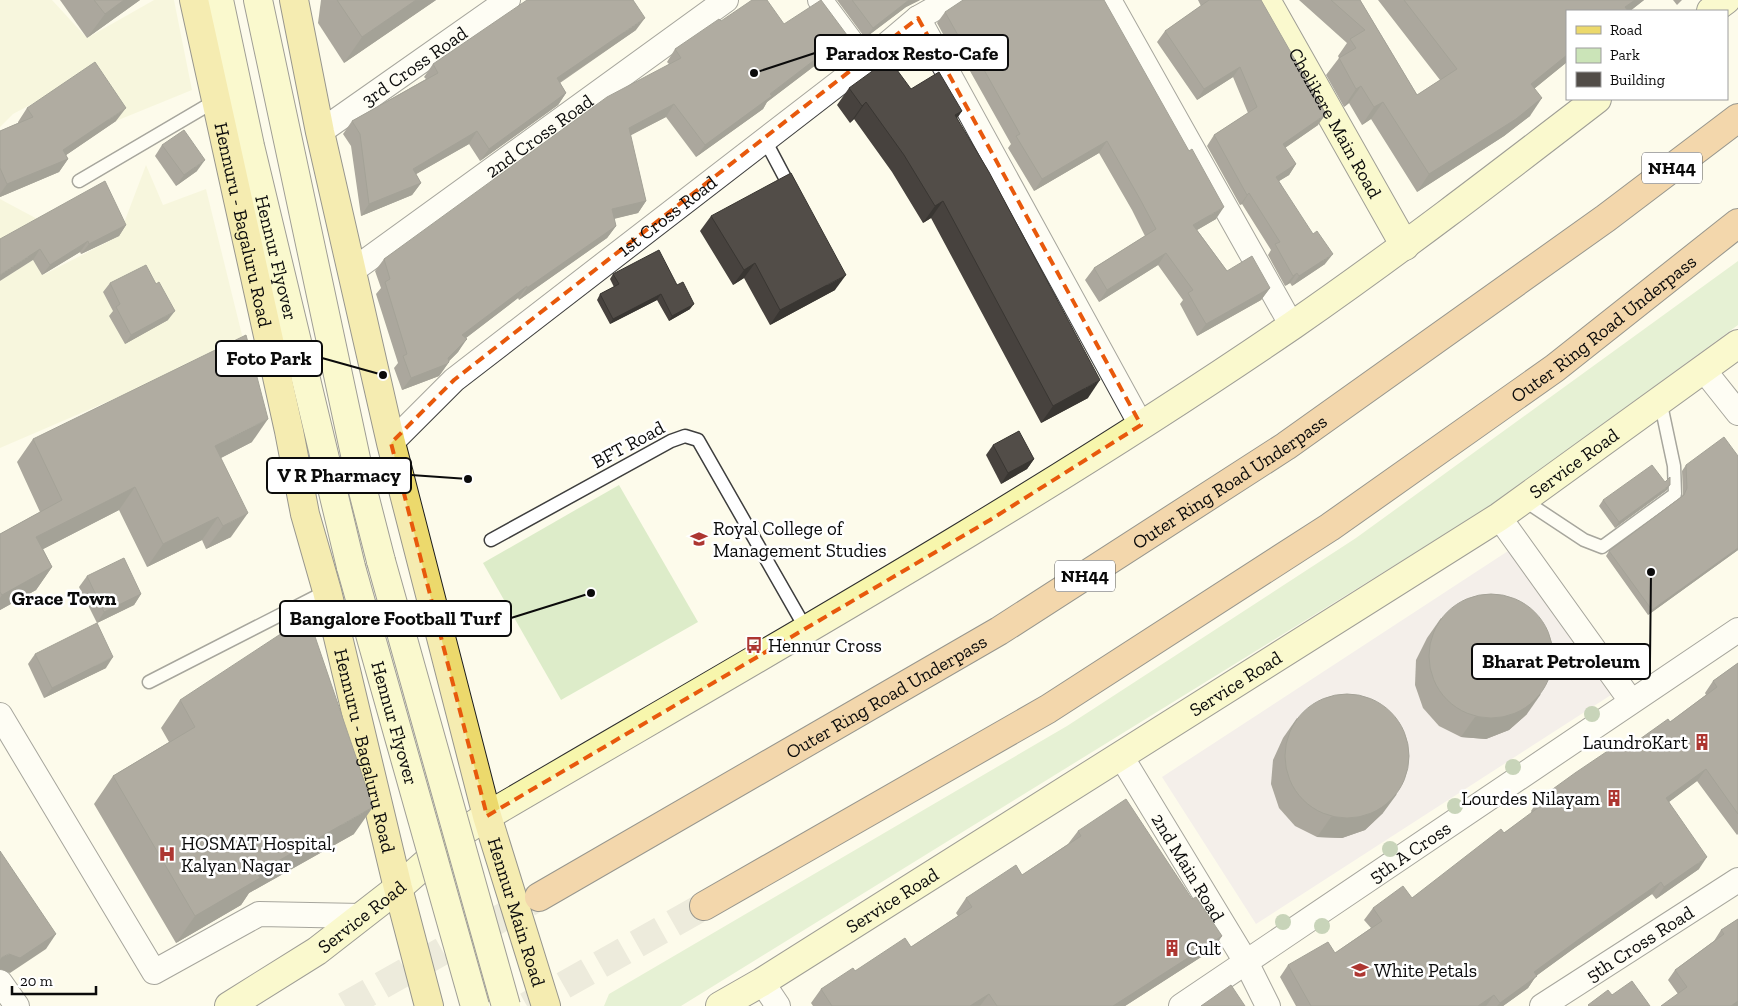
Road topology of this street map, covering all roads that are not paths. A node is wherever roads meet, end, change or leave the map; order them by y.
1 (194, 0) edge
2 (220, 0) edge
3 (258, 0) edge
4 (294, 0) edge
5 (508, 0) edge
6 (726, 0) edge
7 (950, 0) edge
8 (1109, 0) edge
9 (1266, 0) edge
10 (1726, 0) edge
11 (822, 1) edge
12 (1712, 10) edge
13 (918, 18) junction
14 (866, 62) junction
15 (1596, 100) edge
16 (215, 101) junction
17 (1738, 118) edge
18 (320, 132) junction
19 (765, 140) junction
20 (79, 181) dead end
21 (797, 201) edge
22 (1738, 223) edge
23 (1406, 246) junction
24 (352, 271) junction
25 (1292, 326) junction
26 (1738, 344) edge
27 (1703, 369) junction
28 (1660, 400) junction
29 (1738, 413) edge
30 (1141, 425) junction
31 (391, 443) junction
32 (1522, 500) junction
33 (1499, 516) junction
34 (492, 540) dead end
35 (327, 591) junction
36 (806, 629) junction
37 (1738, 630) edge
38 (149, 682) dead end
39 (1631, 701) junction
40 (0, 714) edge
41 (1121, 756) junction
42 (487, 816) junction
43 (1738, 880) edge
44 (398, 888) junction
45 (539, 897) tunnel mouth
46 (704, 906) tunnel mouth
47 (362, 916) junction
48 (1246, 962) junction
49 (0, 982) edge
50 (762, 982) junction
51 (17, 1006) edge
52 (229, 1006) edge
53 (430, 1006) edge
54 (475, 1006) edge
55 (506, 1006) edge
56 (546, 1006) edge
57 (720, 1006) edge
58 (778, 1006) edge
59 (1181, 1006) edge
60 (1268, 1006) edge
61 (1542, 1006) edge

1 - 16 main road, Hennuru - Bagaluru Road
2 - 54 street, Hennur Flyover, bridge
3 - 55 street, Hennur Flyover, bridge
4 - 18 main road
5 - 18 street, 3rd Cross Road
6 - 24 street, 2nd Cross Road
7 - 13 street, 1st Cross Road
8 - 25 street
9 - 23 street, Chelikere Main Road
10 - 12 street
11 - 14 street
13 - 14 street, 1st Cross Road
13 - 30 street
14 - 19 street, 1st Cross Road
15 - 23 street, Service Road
16 - 20 lane
16 - 35 main road, Hennuru - Bagaluru Road
17 - 45 highway, Outer Ring Road Underpass / NH44
18 - 24 main road
19 - 21 lane
19 - 31 street, 1st Cross Road
22 - 46 highway, Outer Ring Road Underpass
23 - 25 street, Service Road
24 - 31 main road
25 - 30 street, Service Road
26 - 27 street, Service Road
27 - 28 street, Service Road
27 - 29 street
28 - 32 street, Service Road
28 - 32 lane
30 - 36 street, Service Road
31 - 42 main road
32 - 33 street, Service Road
33 - 39 street
33 - 41 street, Service Road
34 - 36 lane, BFT Road
35 - 38 lane
35 - 44 main road, Hennuru - Bagaluru Road
36 - 42 street, Service Road
37 - 39 street, 5th A Cross
39 - 48 street, 5th A Cross
40 - 47 street
41 - 48 street, 2nd Main Road
41 - 50 street, Service Road
42 - 44 street, Service Road
42 - 56 main road, Hennur Main Road
43 - 61 street, 5th Cross Road
44 - 47 street, Service Road
44 - 53 main road
47 - 52 street, Service Road
48 - 59 street, 5th A Cross
48 - 60 street, 2nd Main Road
49 - 51 street
50 - 57 street, Service Road
50 - 58 street

